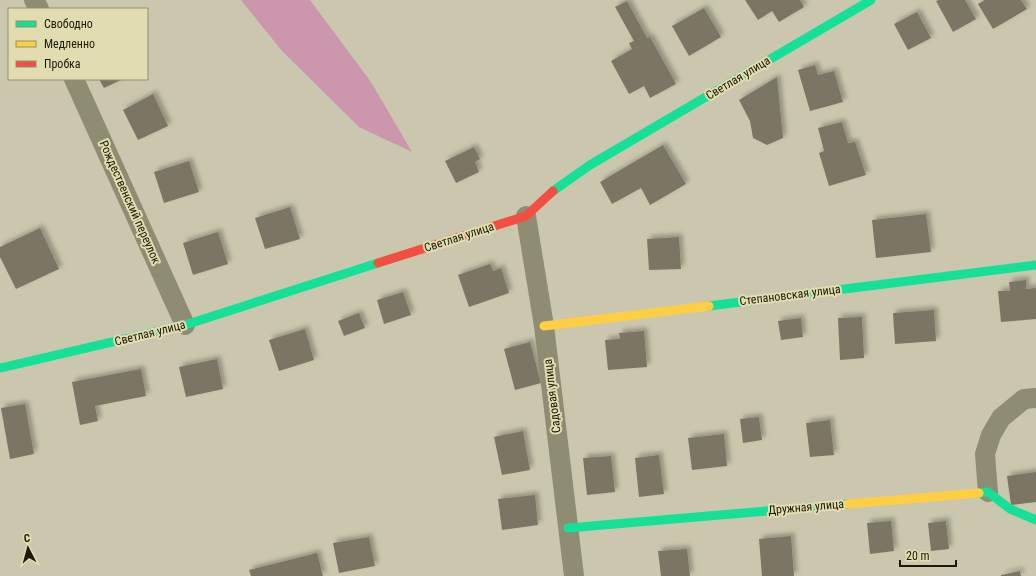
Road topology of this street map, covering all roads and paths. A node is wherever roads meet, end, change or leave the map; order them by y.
1 (871, 0) edge
2 (74, 80) edge
3 (526, 216) junction
4 (1036, 266) edge
5 (185, 325) junction
6 (544, 326) junction
7 (0, 368) edge
8 (1036, 398) edge
9 (988, 492) junction
10 (1036, 520) edge
11 (568, 528) junction
12 (574, 576) edge

1 - 3 street, Светлая улица
2 - 5 street, Рождественский переулок
3 - 5 street, Светлая улица
3 - 6 street, Садовая улица
4 - 6 street, Степановская улица
5 - 7 street, Светлая улица
6 - 11 street, Садовая улица
8 - 9 street
9 - 10 street
9 - 11 street, Дружная улица
11 - 12 street, Садовая улица

